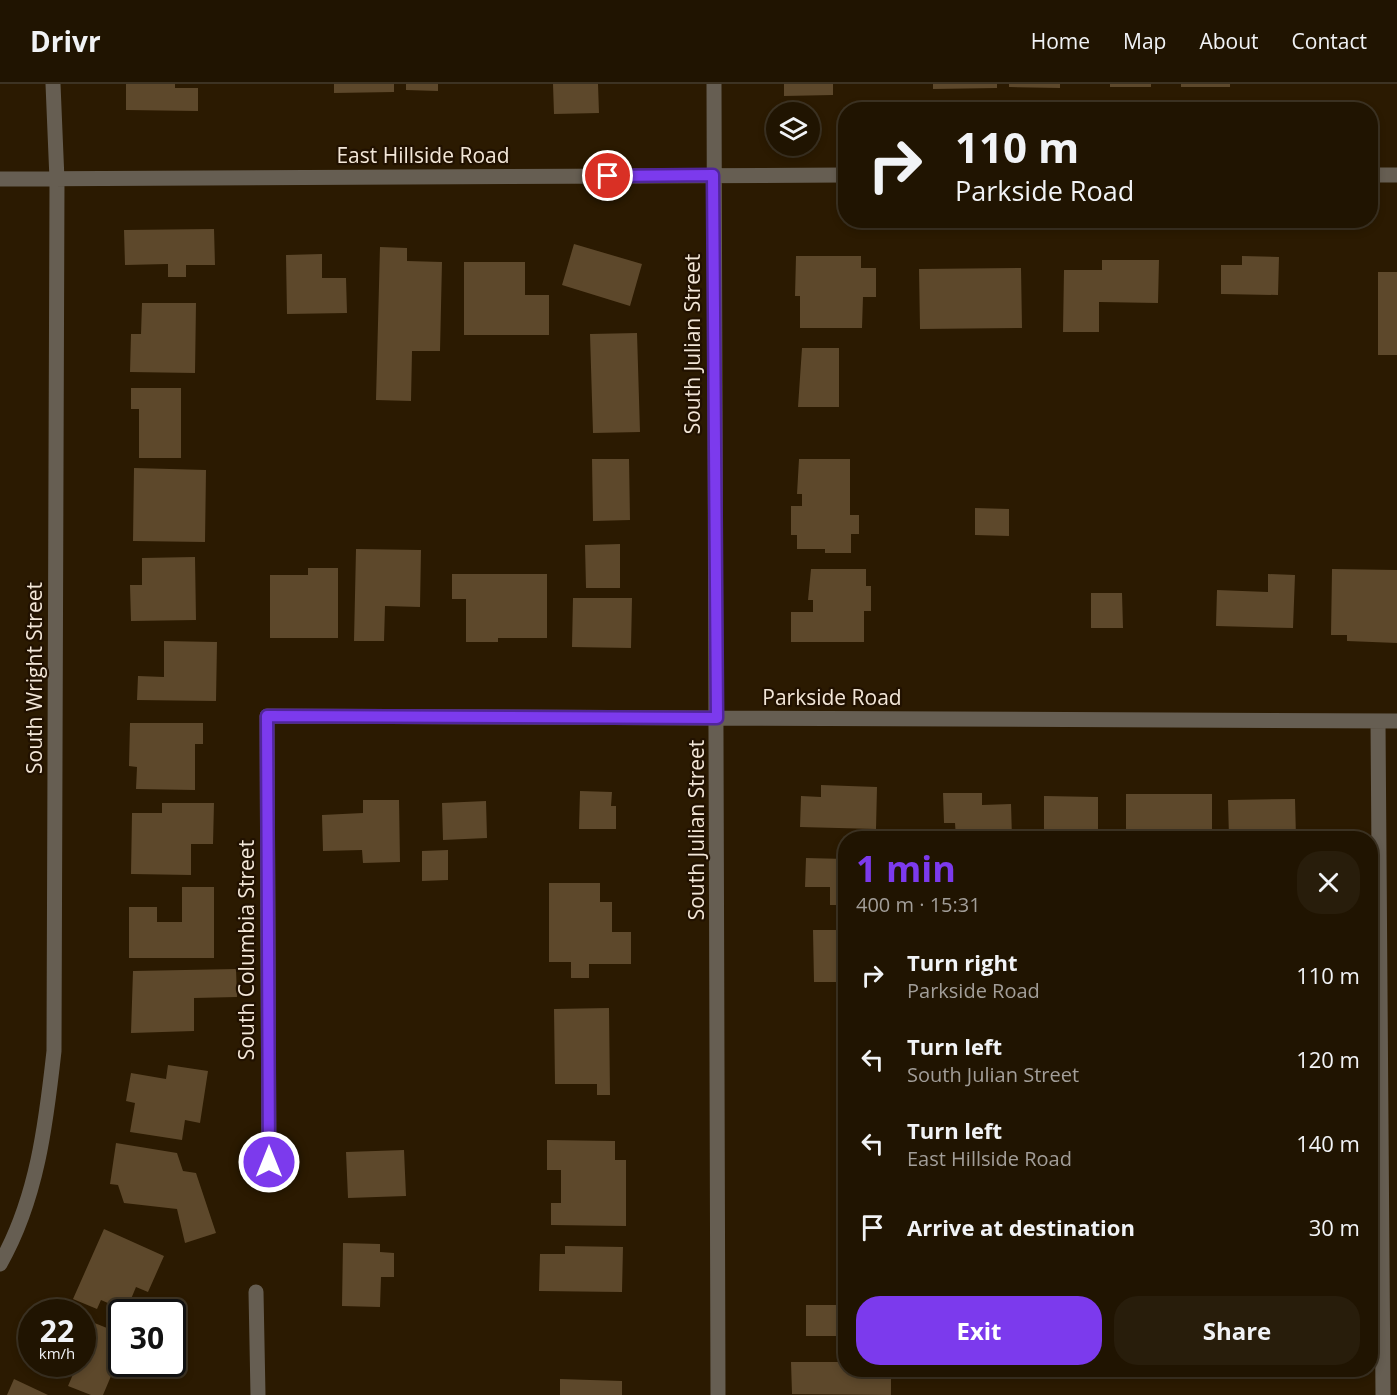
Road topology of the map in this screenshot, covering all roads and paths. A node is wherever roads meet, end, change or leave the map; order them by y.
1 (53, 84) edge
2 (714, 84) edge
3 (713, 175) junction
4 (838, 175) edge
5 (1378, 175) edge
6 (1397, 175) edge
7 (0, 179) edge
8 (57, 180) junction
9 (267, 716) joint
10 (717, 718) junction
11 (1378, 721) junction
12 (1397, 721) edge
13 (269, 1184) dead end
14 (0, 1264) edge
15 (256, 1292) dead end
16 (258, 1395) edge
17 (718, 1395) edge
18 (1383, 1395) edge

1 - 8 street, South Wright Street
2 - 3 street, South Julian Street
3 - 4 street, East Hillside Road
3 - 8 street, East Hillside Road
3 - 10 street, South Julian Street
5 - 6 street
7 - 8 street, East Hillside Road
8 - 14 street, South Wright Street
9 - 10 street, Parkside Road
9 - 13 street, South Columbia Street
10 - 11 street, Parkside Road
10 - 17 street, South Julian Street
11 - 12 street, Parkside Road
11 - 18 street
15 - 16 street

